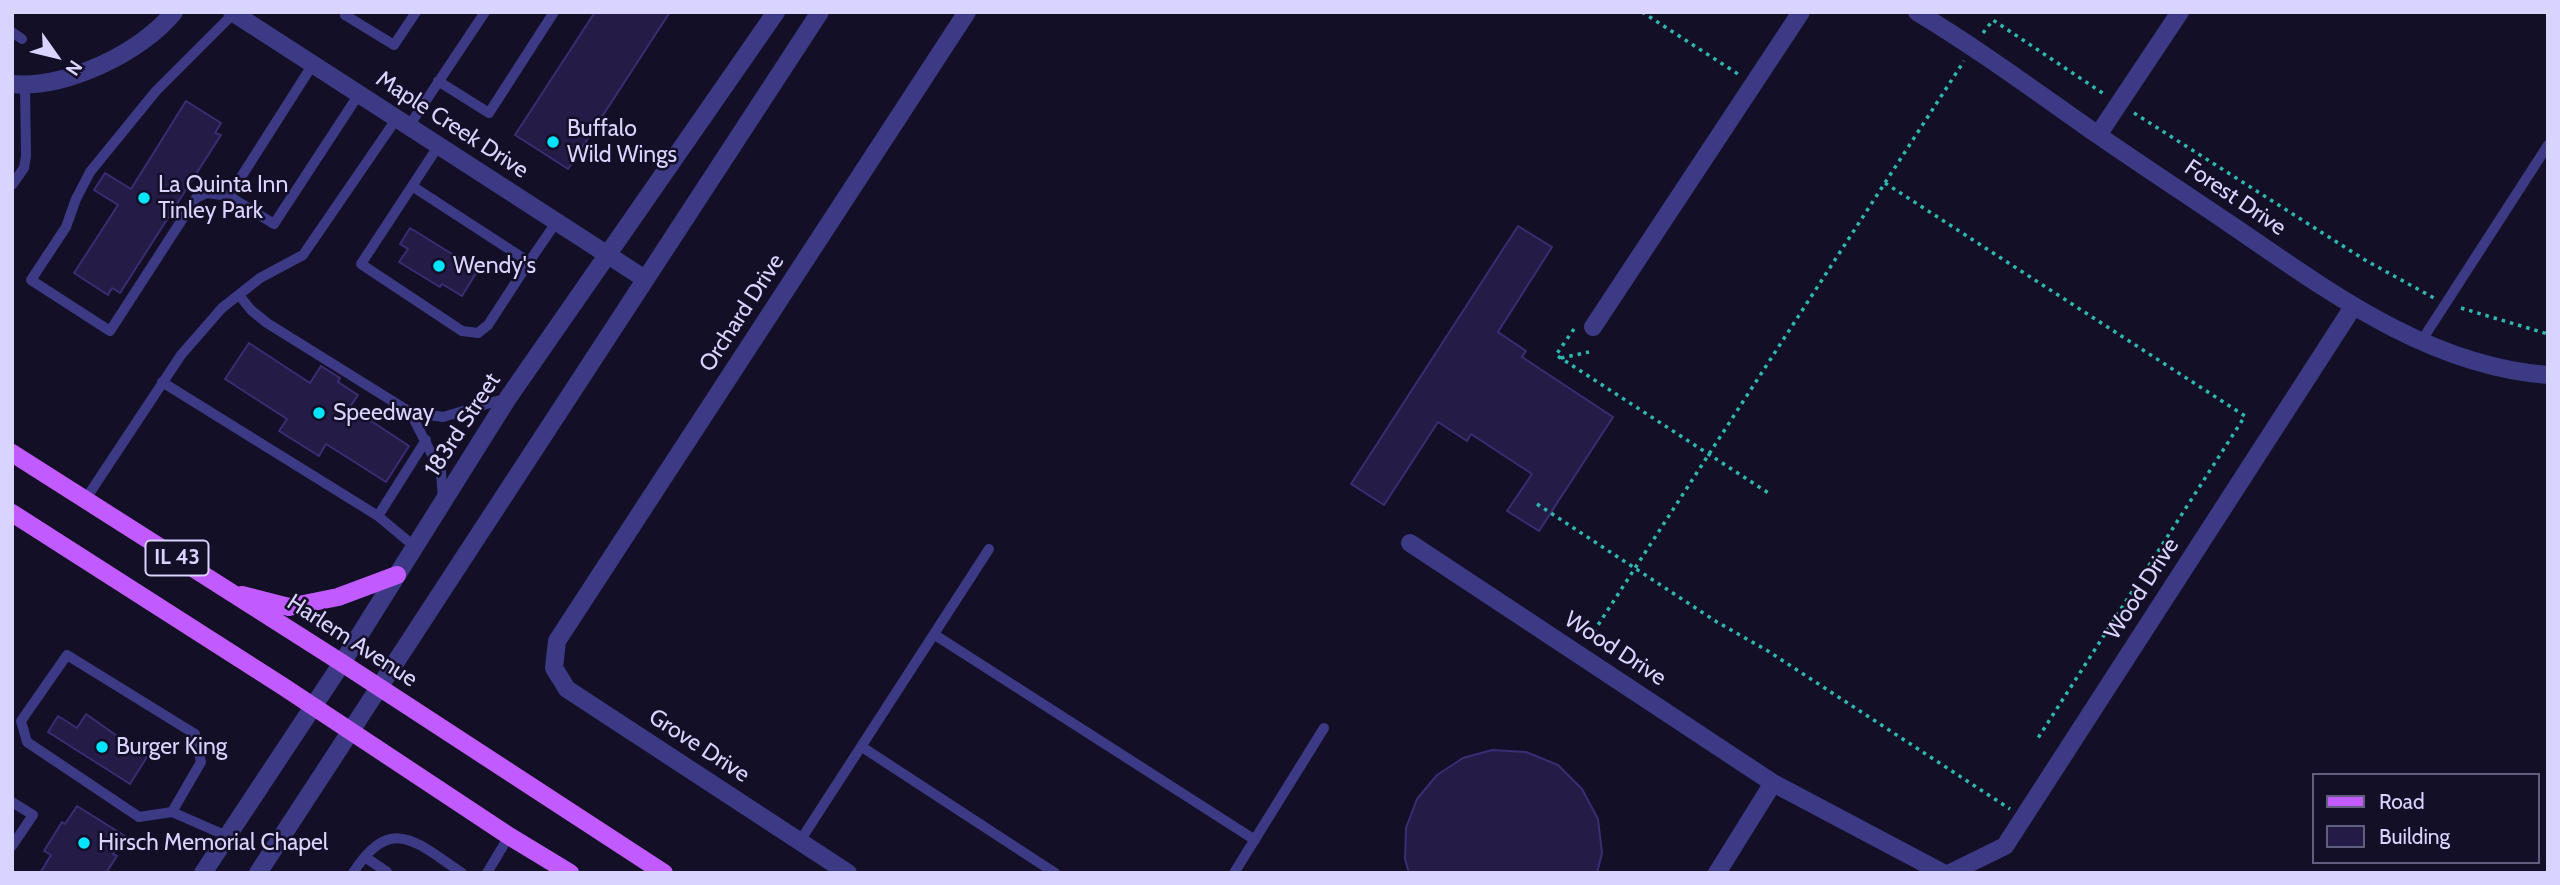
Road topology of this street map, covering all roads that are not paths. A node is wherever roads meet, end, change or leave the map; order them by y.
1 (174, 12) edge
2 (346, 12) edge
3 (416, 12) edge
4 (485, 12) edge
5 (554, 12) edge
6 (776, 12) edge
7 (820, 12) edge
8 (967, 12) edge
9 (1801, 12) edge
10 (1917, 12) edge
11 (2179, 12) edge
12 (233, 13) edge
13 (313, 64) junction
14 (438, 81) junction
15 (19, 84) edge
16 (359, 94) junction
17 (403, 122) junction
18 (2098, 135) junction
19 (12, 141) edge
20 (25, 143) junction
21 (439, 145) junction
22 (2548, 145) edge
23 (12, 185) edge
24 (412, 186) junction
25 (229, 196) junction
26 (557, 221) junction
27 (609, 255) junction
28 (529, 262) junction
29 (645, 279) junction
30 (239, 295) junction
31 (2353, 307) junction
32 (1584, 327) road end
33 (2422, 340) junction
34 (2548, 375) edge
35 (162, 382) junction
36 (508, 398) junction
37 (410, 412) junction
38 (426, 440) junction
39 (12, 453) edge
40 (85, 500) junction
41 (443, 501) junction
42 (12, 513) edge
43 (378, 516) junction
44 (1410, 543) dead end
45 (415, 547) junction
46 (989, 549) dead end
47 (397, 575) junction
48 (228, 592) junction
49 (935, 635) junction
50 (557, 641) joint
51 (342, 663) junction
52 (381, 688) junction
53 (313, 706) junction
54 (1324, 728) dead end
55 (352, 732) junction
56 (862, 747) junction
57 (1773, 783) junction
58 (12, 802) edge
59 (172, 812) junction
60 (227, 836) junction
61 (509, 836) junction
62 (1255, 840) junction
63 (800, 841) junction
64 (12, 846) edge
65 (365, 857) junction
66 (387, 872) edge
67 (203, 873) edge
68 (258, 873) edge
69 (353, 873) edge
70 (462, 873) edge
71 (487, 873) edge
72 (570, 873) edge
73 (664, 873) edge
74 (848, 873) edge
75 (1055, 873) edge
76 (1234, 873) edge
77 (1717, 873) edge
78 (1943, 873) edge
79 (1950, 873) edge

1 - 15 street
2 - 3 lane
4 - 14 lane
5 - 14 lane
6 - 27 street, 183rd Street
7 - 29 street
8 - 50 street, Orchard Drive
9 - 32 street
10 - 18 street, Forest Drive
11 - 18 street
12 - 13 street, Maple Creek Drive
12 - 25 lane
13 - 16 street, Maple Creek Drive
13 - 25 lane
14 - 17 lane
15 - 20 lane
16 - 17 street, Maple Creek Drive
16 - 25 lane
17 - 21 street, Maple Creek Drive
17 - 30 lane
18 - 31 street, Forest Drive
19 - 20 lane
20 - 23 lane
21 - 24 lane
21 - 26 street, Maple Creek Drive
22 - 33 lane
24 - 28 lane
24 - 28 lane
26 - 27 street, Maple Creek Drive
26 - 28 lane
27 - 29 street, Maple Creek Drive
27 - 36 street, 183rd Street
29 - 52 street
30 - 35 lane
30 - 37 lane
31 - 33 street, Forest Drive
31 - 79 street, Wood Drive
33 - 34 street, Forest Drive
35 - 40 lane
35 - 43 lane
36 - 37 lane
36 - 41 street, 183rd Street
37 - 38 lane
38 - 41 lane
38 - 43 lane
39 - 40 main road, Harlem Avenue / IL 43
40 - 48 main road, Harlem Avenue / IL 43
41 - 45 street, 183rd Street
42 - 53 main road, IL 43
43 - 45 lane
44 - 57 street, Wood Drive
45 - 47 street, 183rd Street
46 - 49 lane
47 - 48 main road
47 - 51 street, 183rd Street
48 - 51 main road, Harlem Avenue / IL 43
49 - 56 lane
49 - 62 lane
50 - 63 street, Grove Drive
51 - 52 main road, Harlem Avenue / IL 43
51 - 53 street, 183rd Street
52 - 55 street
52 - 73 main road, Harlem Avenue / IL 43
53 - 55 main road, IL 43
53 - 60 street, 183rd Street
54 - 62 lane
55 - 61 main road, IL 43
55 - 68 street
56 - 63 lane
56 - 75 lane
57 - 77 street
57 - 78 street, Wood Drive
58 - 64 lane
59 - 59 lane
59 - 60 lane
60 - 67 street, 183rd Street
61 - 71 lane
61 - 72 main road, IL 43
62 - 76 lane
63 - 74 street, Grove Drive
65 - 66 lane
65 - 69 lane
65 - 70 lane

